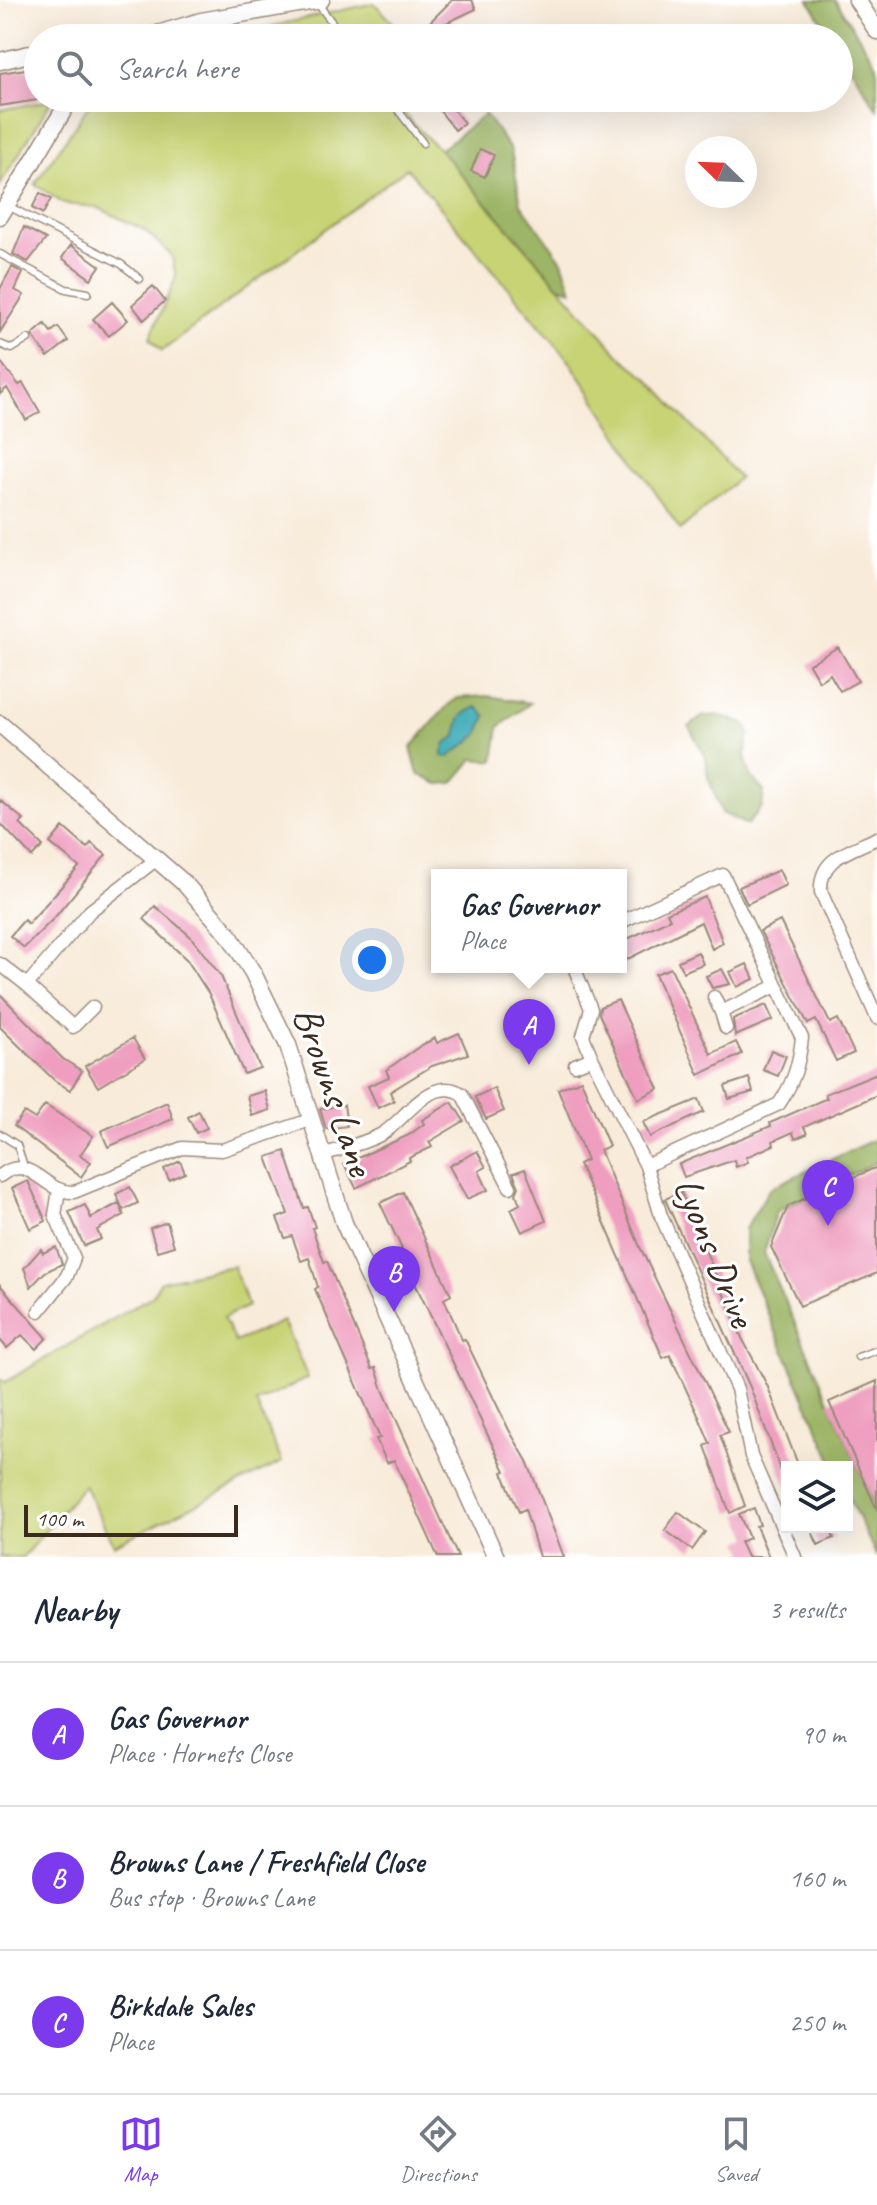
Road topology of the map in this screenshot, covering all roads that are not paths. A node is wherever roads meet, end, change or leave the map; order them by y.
1 (318, 0) edge
2 (857, 0) edge
3 (249, 5) edge
4 (185, 24) edge
5 (334, 24) edge
6 (877, 31) edge
7 (24, 55) edge
8 (0, 61) edge
9 (62, 112) edge
10 (400, 112) edge
11 (423, 143) dead end
12 (3, 210) edge
13 (0, 254) edge
14 (140, 279) dead end
15 (88, 293) dead end
16 (28, 339) dead end
17 (0, 344) edge
18 (0, 724) edge
19 (877, 838) edge
20 (158, 858) junction
21 (736, 867) dead end
22 (723, 875) junction
23 (627, 919) edge
24 (0, 964) edge
25 (576, 973) edge
26 (27, 985) junction
27 (774, 987) junction
28 (714, 997) dead end
29 (93, 1007) dead end
30 (721, 1012) junction
31 (877, 1018) edge
32 (726, 1028) dead end
33 (592, 1058) junction
34 (575, 1065) dead end
35 (310, 1120) junction
36 (0, 1134) edge
37 (321, 1155) junction
38 (646, 1166) junction
39 (24, 1167) junction
40 (0, 1176) edge
41 (510, 1187) dead end
42 (59, 1190) junction
43 (39, 1311) dead end
44 (877, 1350) edge
45 (858, 1357) dead end
46 (496, 1557) edge
47 (795, 1557) edge

1 - 3 street
1 - 5 lane
2 - 6 street
3 - 4 street
7 - 8 street
9 - 12 street
10 - 11 lane
12 - 14 lane
13 - 15 lane
16 - 17 lane
18 - 20 street, Browns Lane
19 - 31 street
20 - 26 street
20 - 35 street, Browns Lane
21 - 22 street
22 - 23 street
22 - 27 street, Lyons Drive
24 - 26 street
25 - 33 street
26 - 29 street
27 - 30 street
27 - 38 street, Lyons Drive
28 - 30 street
30 - 32 street
33 - 34 street
33 - 38 street
35 - 37 street, Browns Lane
35 - 42 street
36 - 39 lane
37 - 41 street
37 - 46 street, Browns Lane
38 - 47 street, Lyons Drive
39 - 40 street
39 - 42 street
42 - 43 street
44 - 45 lane

